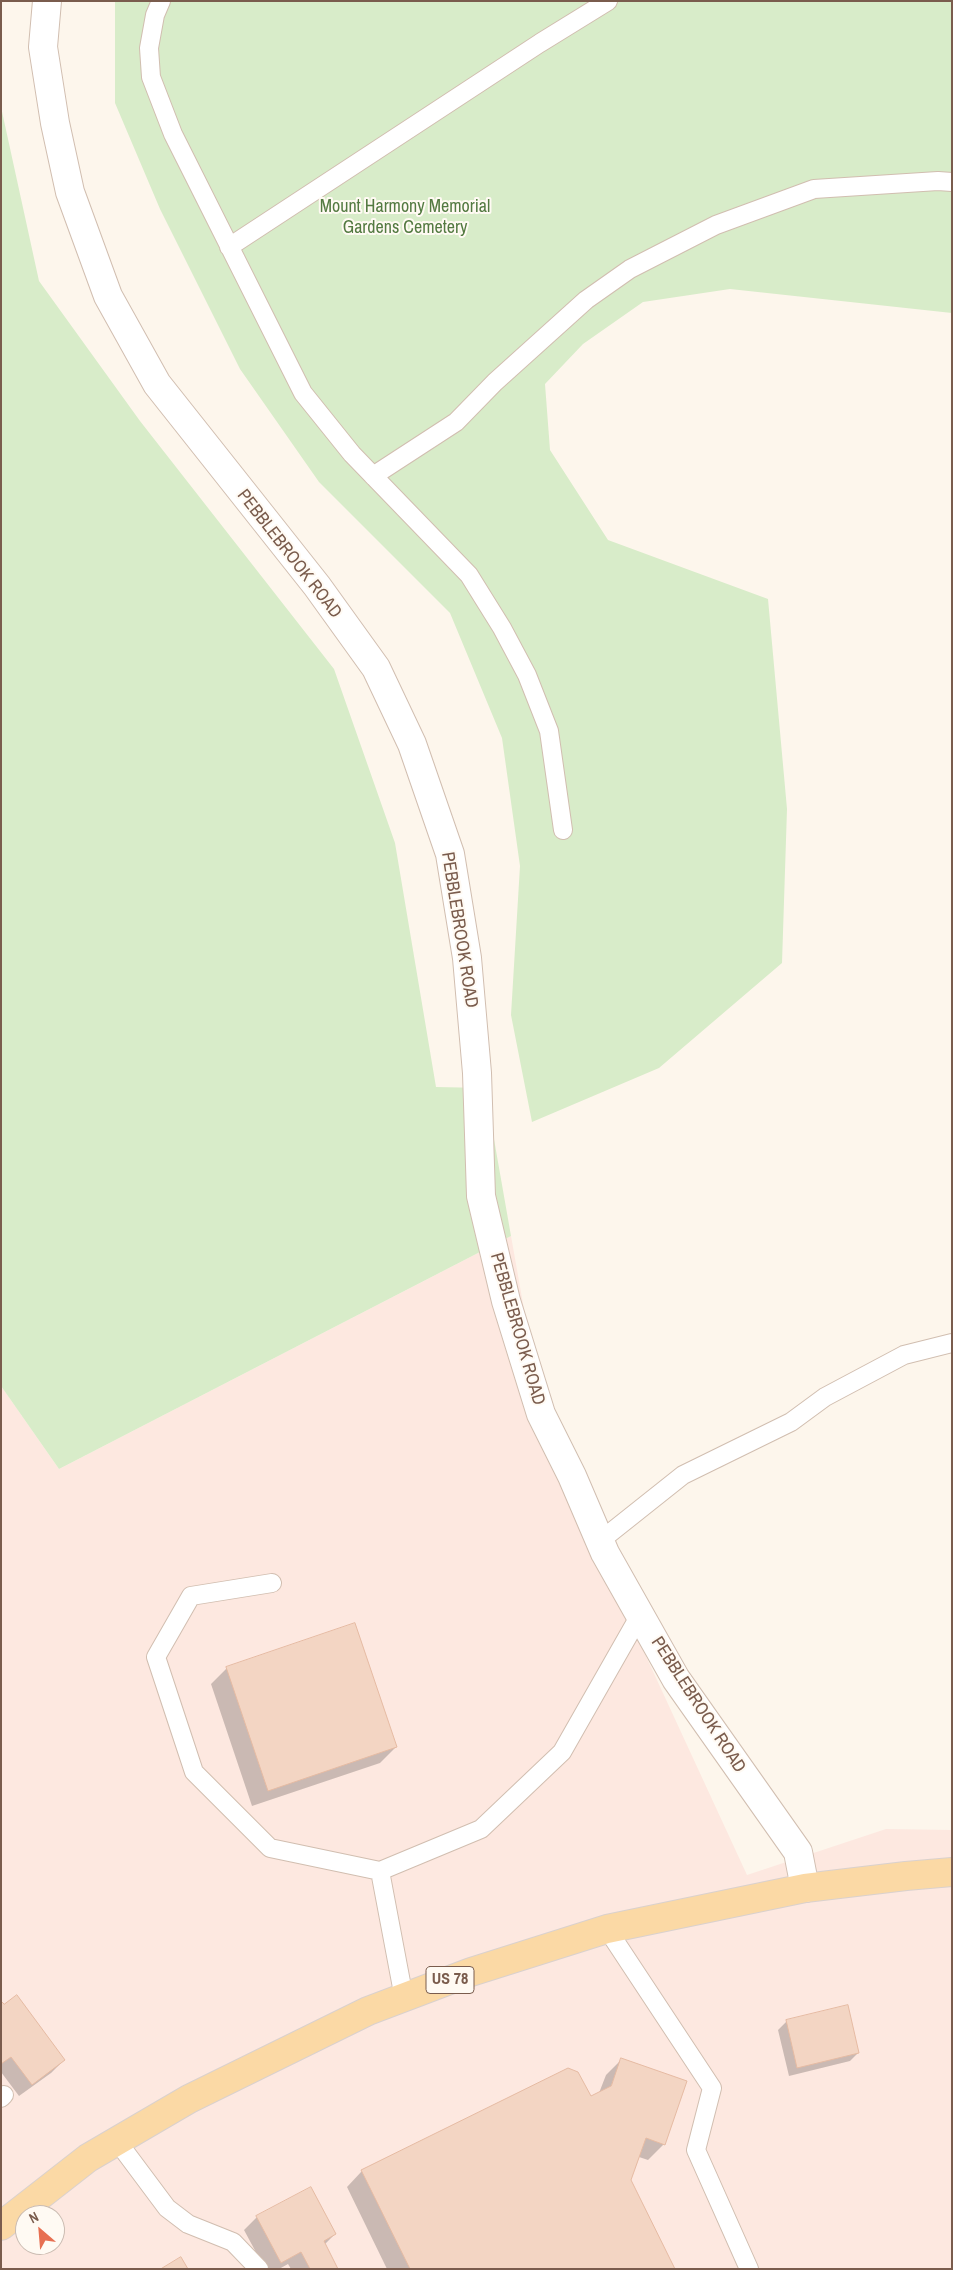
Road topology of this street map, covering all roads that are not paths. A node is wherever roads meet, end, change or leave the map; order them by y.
1 (47, 1) edge
2 (161, 1) edge
3 (608, 1) edge
4 (952, 182) edge
5 (229, 247) junction
6 (373, 476) junction
7 (563, 830) dead end
8 (952, 1343) edge
9 (600, 1541) junction
10 (272, 1582) dead end
11 (640, 1615) junction
12 (380, 1872) junction
13 (952, 1872) edge
14 (806, 1888) junction
15 (607, 1929) junction
16 (404, 1998) junction
17 (117, 2141) junction
18 (1, 2226) edge
19 (259, 2269) edge
20 (749, 2269) edge

1 - 9 street, PEBBLEBROOK ROAD
2 - 5 lane
3 - 5 lane
4 - 6 lane
5 - 6 lane
6 - 7 lane
8 - 9 lane
9 - 11 street, PEBBLEBROOK ROAD
10 - 12 lane
11 - 12 lane
11 - 14 street, PEBBLEBROOK ROAD
12 - 16 lane
13 - 14 main road, US 78
14 - 15 main road, US 78
15 - 16 main road, US 78
15 - 20 lane
16 - 17 main road, US 78
17 - 18 main road, US 78
17 - 19 lane

